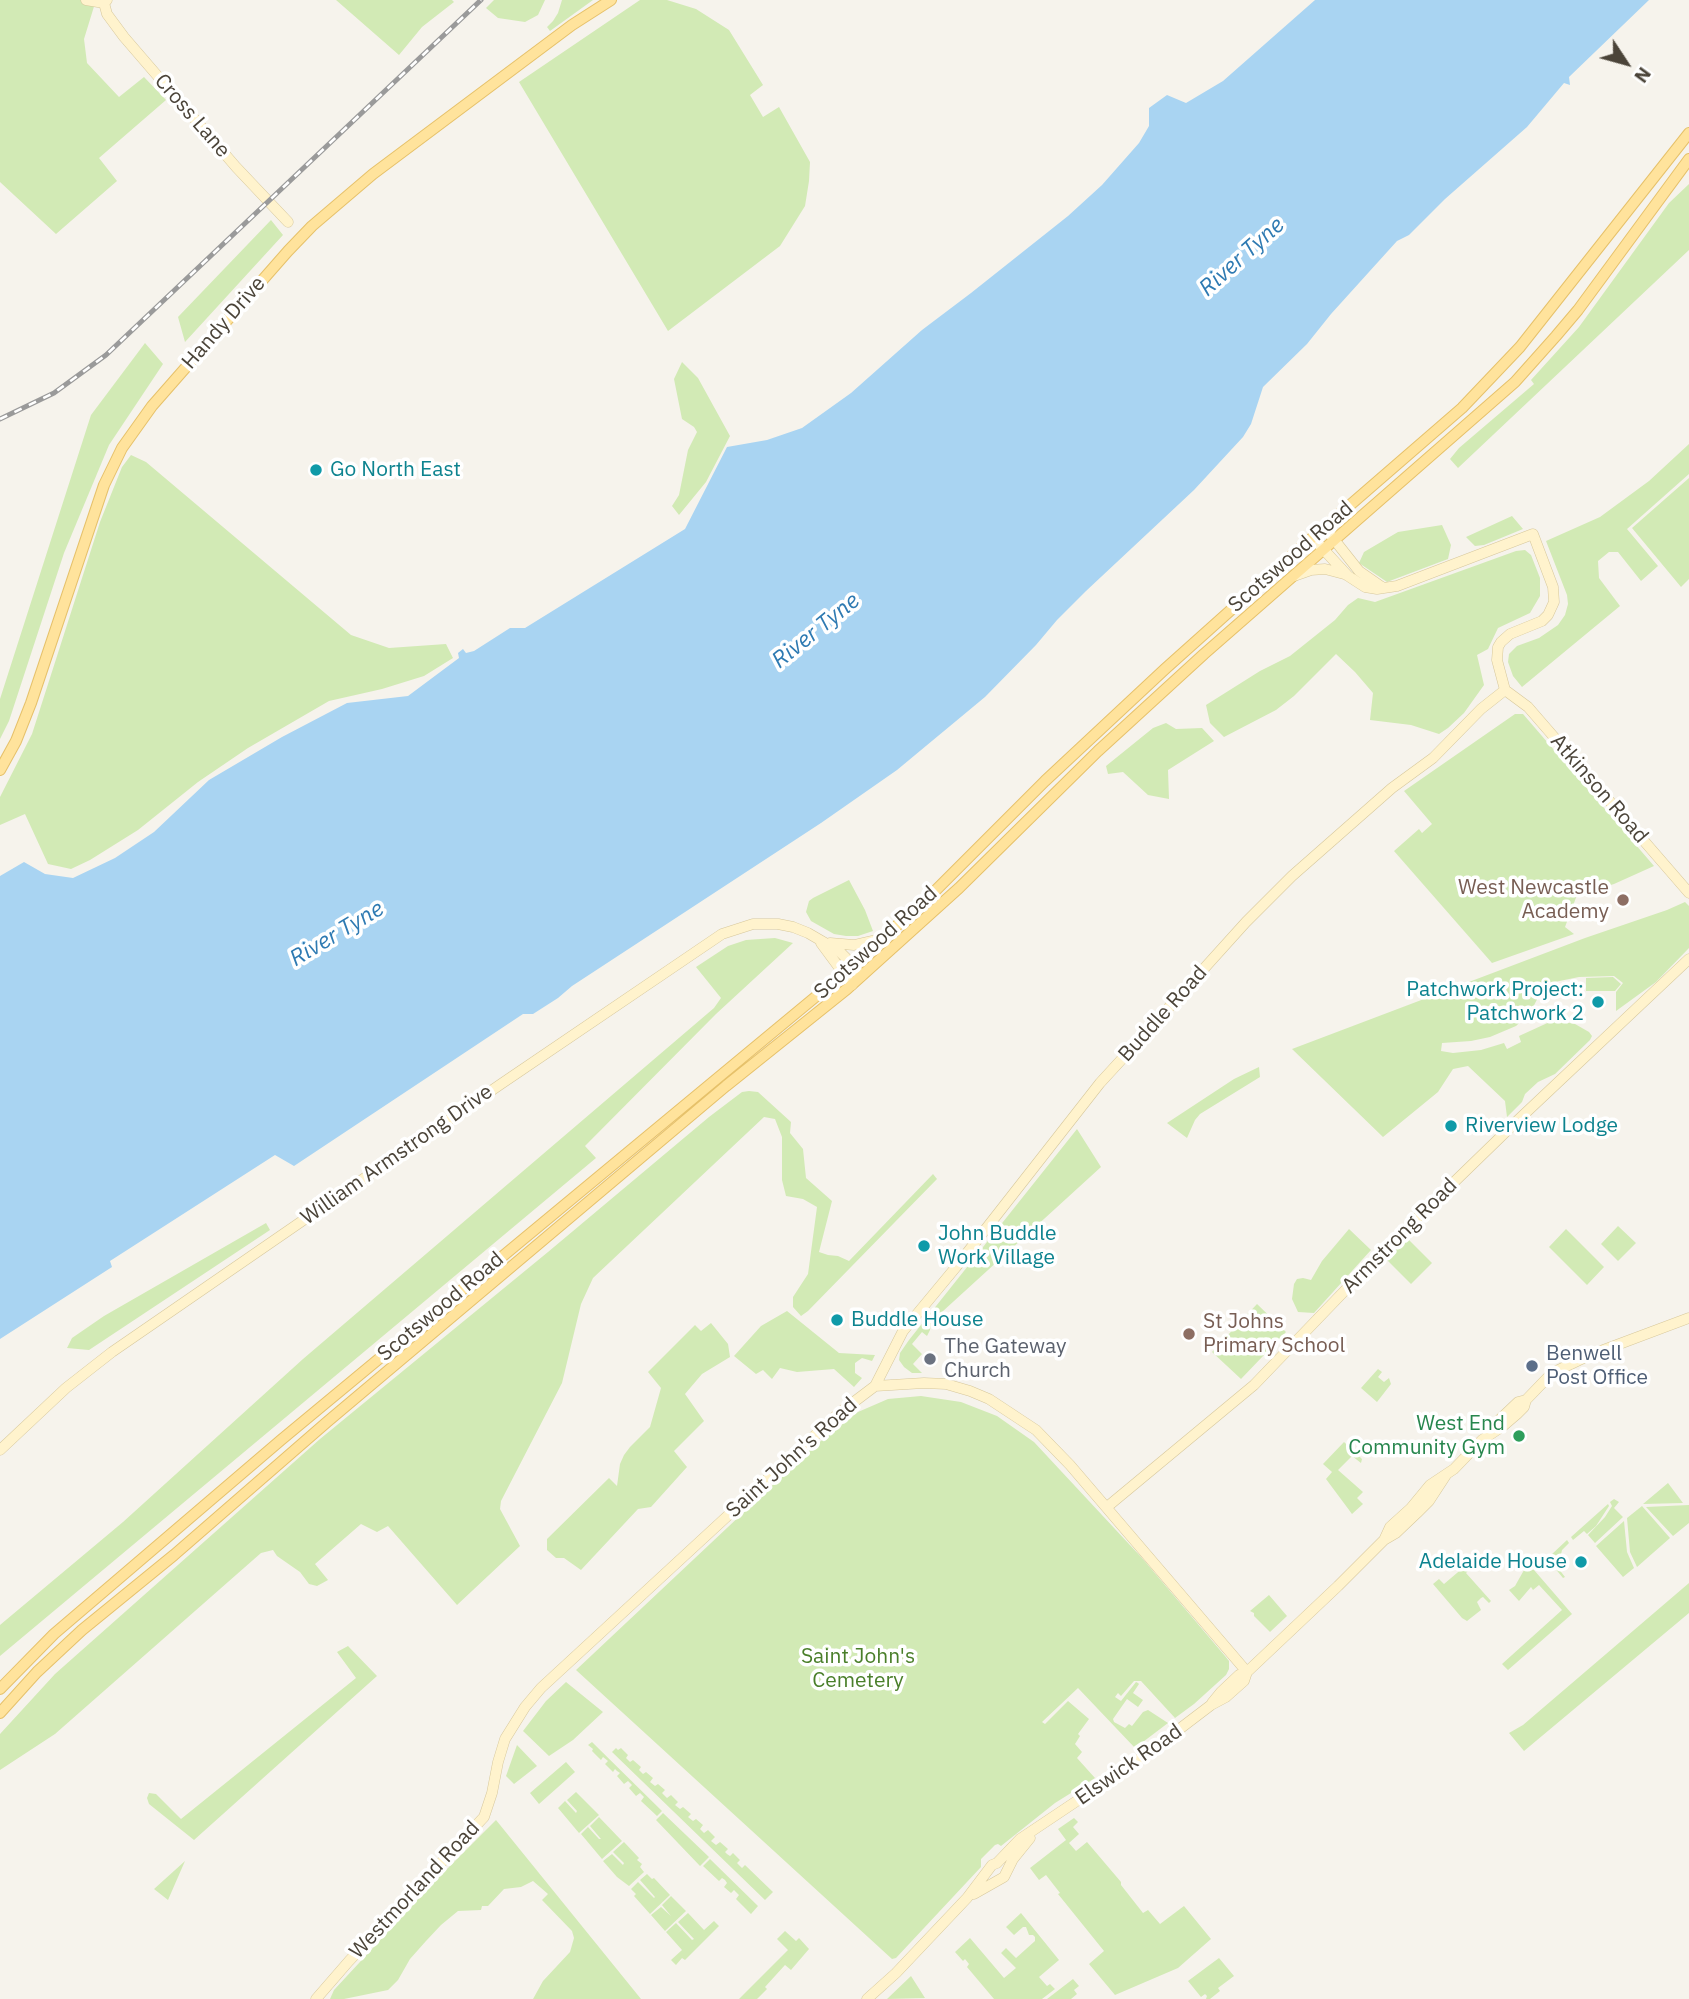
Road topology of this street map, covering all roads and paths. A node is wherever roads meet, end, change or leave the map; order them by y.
1 (86, 0) edge
2 (611, 0) edge
3 (105, 2) edge
4 (1689, 132) edge
5 (1689, 159) edge
6 (288, 222) dead end
7 (1325, 528) junction
8 (1313, 538) junction
9 (1334, 540) junction
10 (1323, 550) junction
11 (1348, 576) junction
12 (1287, 580) junction
13 (1384, 588) junction
14 (1505, 690) junction
15 (0, 770) edge
16 (1689, 892) edge
17 (880, 939) junction
18 (822, 941) junction
19 (1689, 959) edge
20 (852, 964) junction
21 (843, 972) junction
22 (861, 976) junction
23 (852, 985) junction
24 (1689, 1318) edge
25 (875, 1386) junction
26 (0, 1450) edge
27 (1107, 1507) junction
28 (562, 1668) joint
29 (1247, 1672) junction
30 (0, 1689) edge
31 (0, 1713) edge
32 (1045, 1824) junction
33 (997, 1863) junction
34 (1007, 1870) junction
35 (989, 1871) junction
36 (997, 1880) junction
37 (967, 1898) junction
38 (316, 1999) edge
39 (867, 1999) edge

1 - 3 street, Cross Lane
2 - 15 main road, Handy Drive
3 - 6 street, Cross Lane
4 - 7 main road, Scotswood Road
5 - 9 main road, Scotswood Road
7 - 8 main road, Scotswood Road
7 - 9 street
8 - 10 street
8 - 17 main road, Scotswood Road
9 - 10 main road, Scotswood Road
9 - 13 street
10 - 11 street
10 - 12 main road, Scotswood Road
11 - 12 street
11 - 13 street
12 - 22 main road, Scotswood Road
13 - 14 street
14 - 16 street, Atkinson Road
14 - 25 street, Buddle Road
17 - 18 street
17 - 20 main road, Scotswood Road
18 - 20 street, William Armstrong Drive
18 - 21 street
18 - 26 street, William Armstrong Drive
19 - 27 street, Armstrong Road
20 - 21 main road, Scotswood Road
20 - 22 street, William Armstrong Drive
21 - 23 street
21 - 30 main road, Scotswood Road
22 - 23 main road, Scotswood Road
23 - 31 main road, Scotswood Road
24 - 29 street, Elswick Road
25 - 27 street, Saint John's Road
25 - 28 street, Saint John's Road
27 - 29 street, Saint John's Road
28 - 38 street, Westmorland Road
29 - 32 street, Elswick Road
32 - 33 street, Elswick Road
32 - 34 street, Elswick Road
33 - 34 street
33 - 35 street, Elswick Road
34 - 36 street, Elswick Road
35 - 36 street
35 - 37 street, Elswick Road
36 - 37 street, Elswick Road
37 - 39 street, Elswick Road

